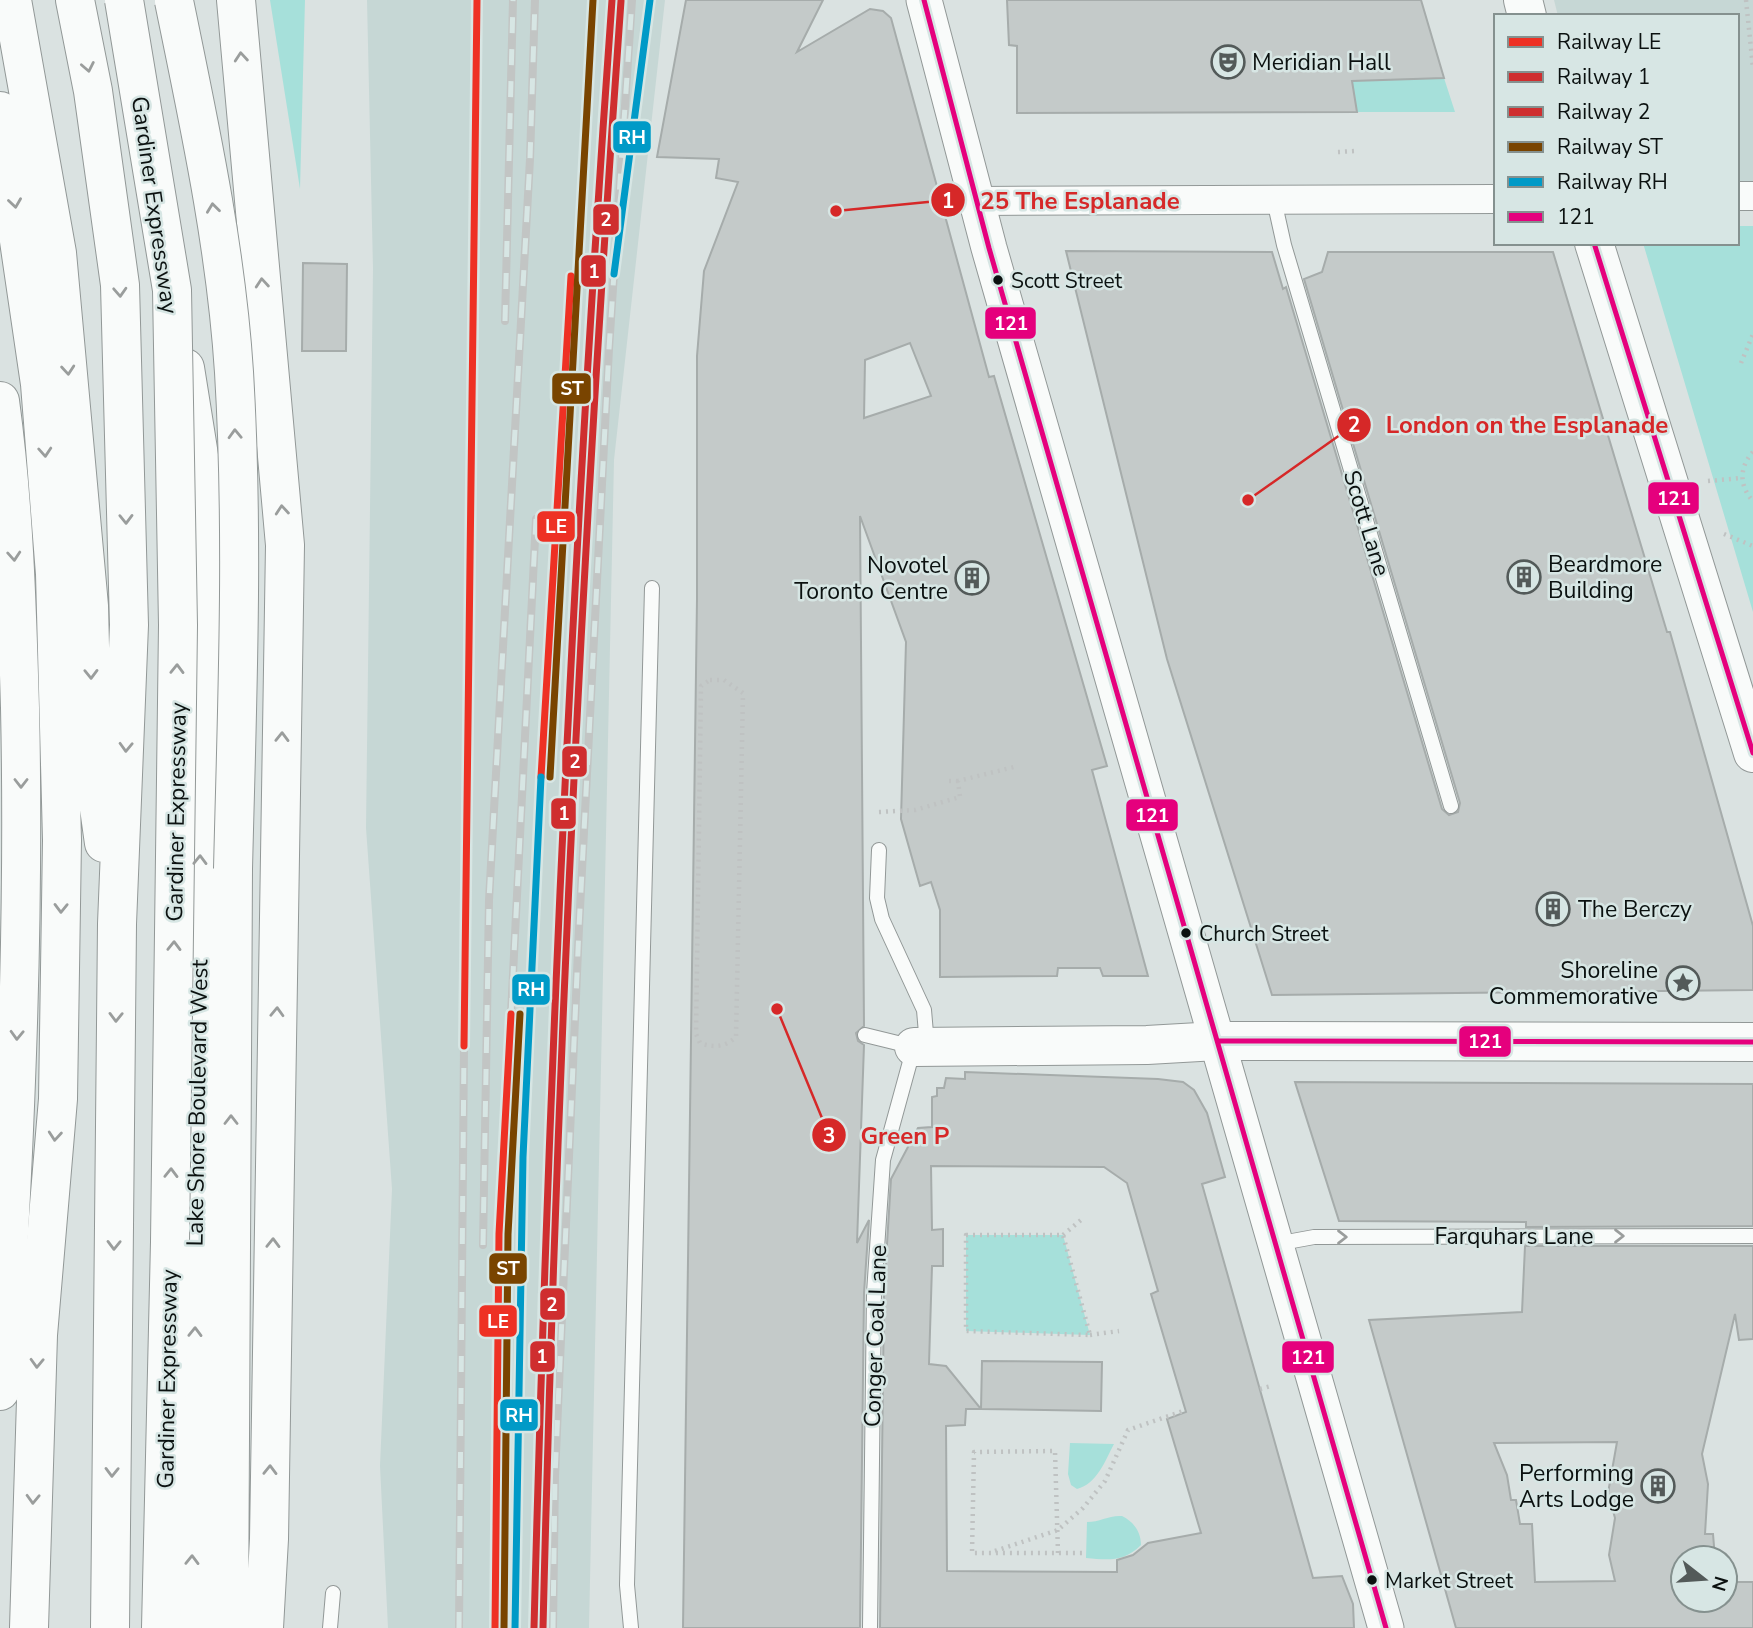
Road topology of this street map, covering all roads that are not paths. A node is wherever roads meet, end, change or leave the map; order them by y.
1 (12, 0) edge
2 (75, 0) edge
3 (107, 0) edge
4 (124, 0) edge
5 (173, 0) edge
6 (236, 0) edge
7 (924, 0) edge
8 (0, 111) edge
9 (1494, 199) edge
10 (1273, 200) junction
11 (978, 201) junction
12 (1595, 245) edge
13 (0, 401) edge
14 (3, 436) edge
15 (204, 488) junction
16 (652, 588) dead end
17 (1753, 753) edge
18 (1451, 806) dead end
19 (879, 850) dead end
20 (117, 925) junction
21 (279, 953) junction
22 (21, 955) junction
23 (0, 990) edge
24 (864, 1035) dead end
25 (1217, 1041) junction
26 (1753, 1041) edge
27 (920, 1047) junction
28 (7, 1113) edge
29 (1753, 1236) edge
30 (1275, 1244) junction
31 (0, 1391) edge
32 (333, 1593) dead end
33 (229, 1618) edge
34 (29, 1628) edge
35 (110, 1628) edge
36 (161, 1628) edge
37 (192, 1628) edge
38 (264, 1628) edge
39 (330, 1628) edge
40 (631, 1628) edge
41 (870, 1628) edge
42 (1386, 1628) edge

1 -> 20 main road
2 -> 20 main road, Gardiner Expressway
3 - 15 main road, Lake Shore Boulevard West
36 -> 4 main road, Gardiner Expressway, bridge
33 -> 5 main road, bridge
21 -> 6 main road
7 - 11 street
8 -> 34 main road
9 - 10 street
10 - 11 street
10 - 18 lane, Scott Lane
11 - 25 street
12 - 17 main road
13 - 14 main road
14 -> 22 main road
15 - 21 main road
37 -> 15 main road, Lake Shore Boulevard West
16 - 40 lane
19 - 27 lane, Conger Coal Lane
20 -> 35 main road, Gardiner Expressway
38 -> 21 main road
22 - 23 street
22 -> 28 main road
24 - 27 lane
25 - 26 main road
25 - 27 main road
25 - 30 street
27 - 41 lane, Conger Coal Lane
28 - 31 main road
30 -> 29 lane, Farquhars Lane
30 - 42 street
32 - 39 lane

